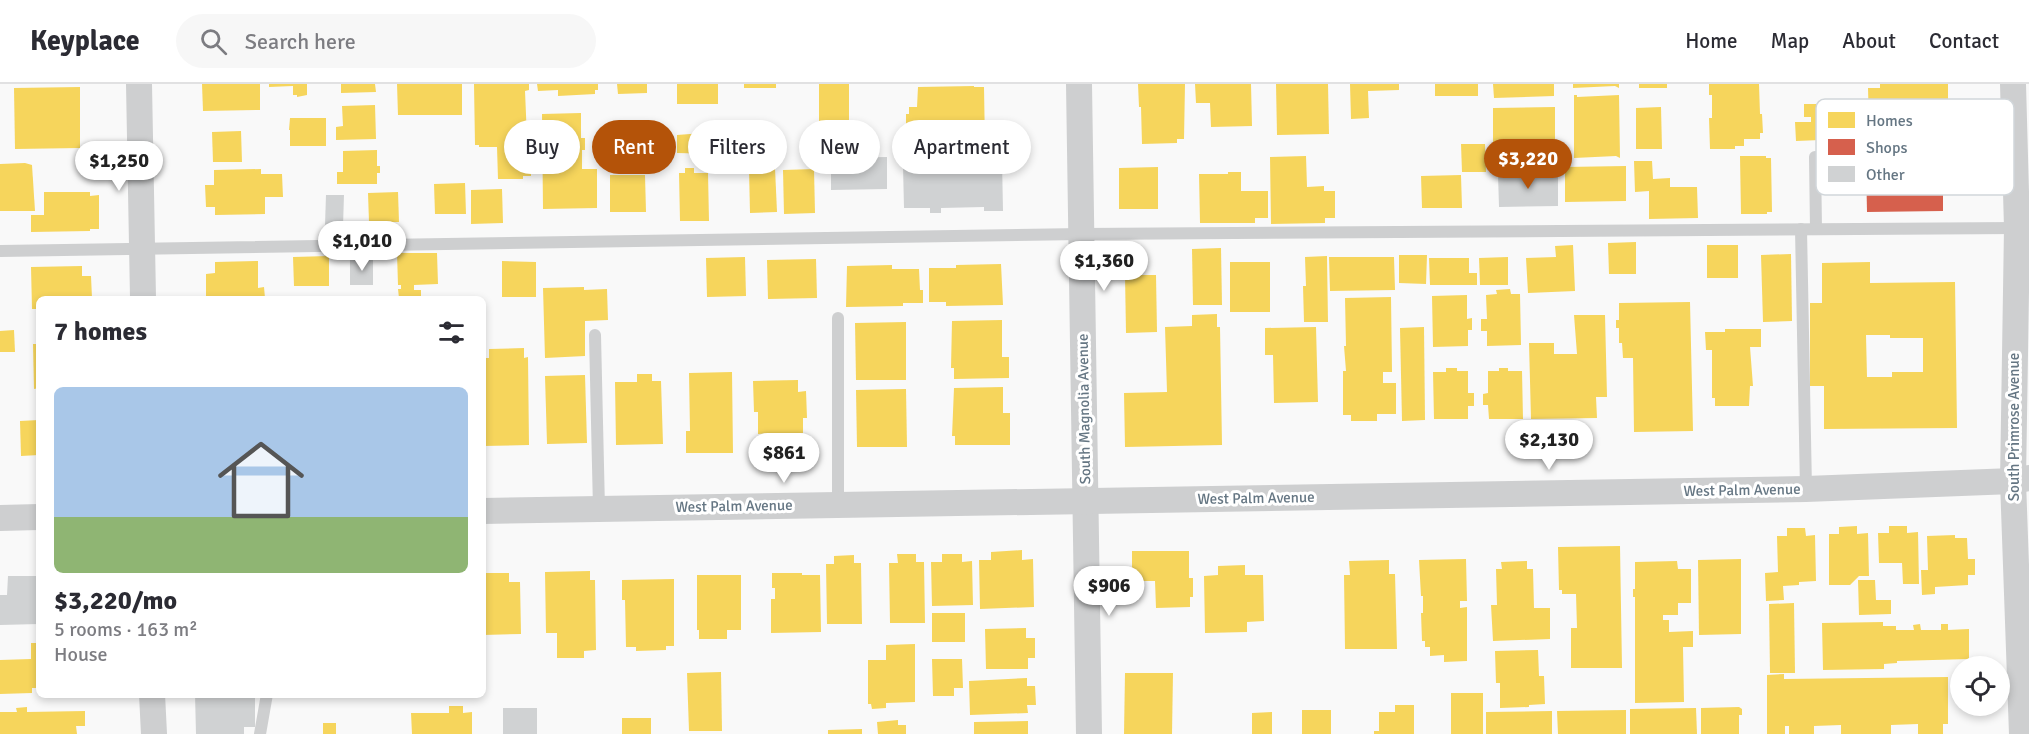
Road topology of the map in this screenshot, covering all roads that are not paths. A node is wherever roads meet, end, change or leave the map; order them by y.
1 (139, 84) edge
2 (1079, 84) edge
3 (2013, 84) edge
4 (1815, 158) dead end
5 (2022, 163) edge
6 (2021, 218) edge
7 (1801, 229) junction
8 (1816, 229) junction
9 (1082, 234) junction
10 (142, 248) junction
11 (0, 251) edge
12 (143, 296) edge
13 (837, 318) dead end
14 (595, 335) dead end
15 (2021, 480) edge
16 (1806, 489) junction
17 (1086, 501) junction
18 (838, 505) junction
19 (599, 509) junction
20 (486, 511) edge
21 (36, 517) edge
22 (0, 518) edge
23 (153, 698) edge
24 (266, 698) edge
25 (154, 734) edge
26 (261, 734) edge
27 (1089, 734) edge
28 (2022, 734) edge

1 - 10 street
2 - 9 street, South Magnolia Avenue
3 - 5 street, South Primrose Avenue
4 - 8 lane
5 - 6 street, South Primrose Avenue
6 - 8 lane
6 - 15 street, South Primrose Avenue
7 - 8 lane
7 - 9 lane
7 - 16 lane
9 - 10 lane
9 - 17 street, South Magnolia Avenue
10 - 11 lane
10 - 12 street
13 - 18 lane
14 - 19 lane
15 - 16 street, West Palm Avenue
15 - 28 street, South Primrose Avenue
16 - 17 street, West Palm Avenue
17 - 18 street, West Palm Avenue
17 - 27 street, South Magnolia Avenue
18 - 19 street, West Palm Avenue
19 - 20 street, West Palm Avenue
21 - 22 street
23 - 25 street
24 - 26 lane

